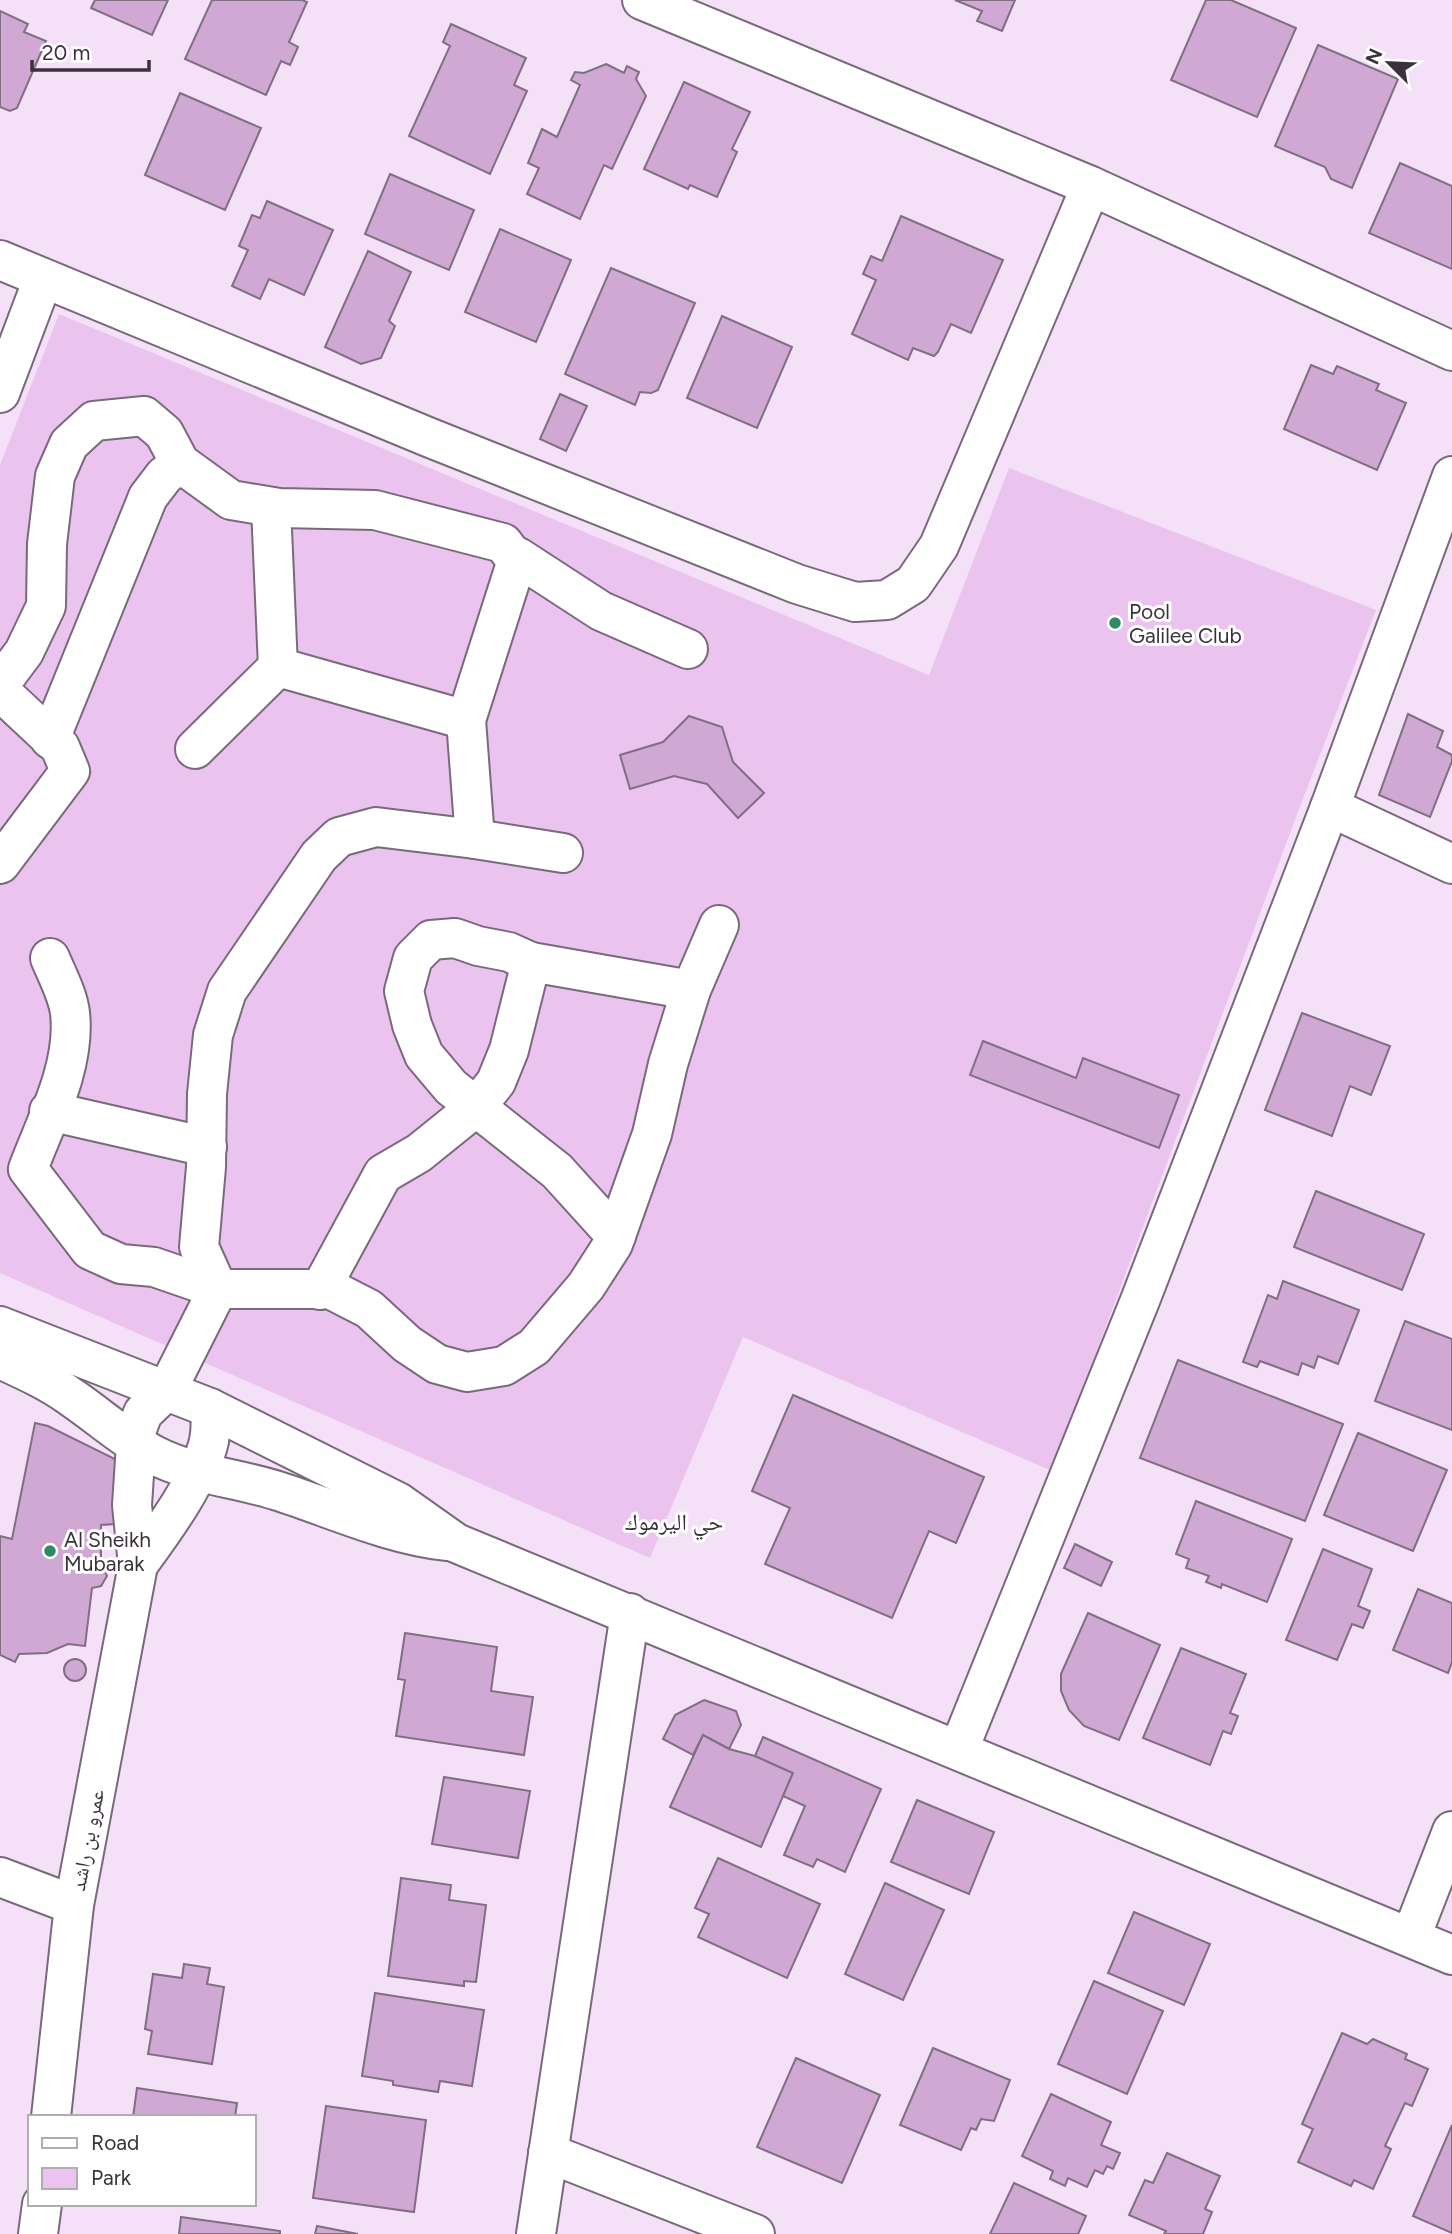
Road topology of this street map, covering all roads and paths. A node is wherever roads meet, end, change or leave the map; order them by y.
1 (642, 0) edge
2 (1091, 186) junction
3 (0, 260) edge
4 (43, 279) junction
5 (1452, 351) edge
6 (0, 393) edge
7 (180, 463) junction
8 (1452, 477) edge
9 (271, 507) junction
10 (516, 560) junction
11 (688, 649) dead end
12 (278, 667) junction
13 (0, 684) edge
14 (0, 691) edge
15 (466, 720) junction
16 (50, 739) junction
17 (195, 749) dead end
18 (1330, 807) junction
19 (475, 839) junction
20 (563, 853) dead end
21 (0, 864) edge
22 (1452, 864) edge
23 (719, 925) dead end
24 (50, 958) dead end
25 (531, 962) junction
26 (691, 990) junction
27 (476, 1107) junction
28 (49, 1111) junction
29 (207, 1147) junction
30 (616, 1236) junction
31 (218, 1289) junction
32 (320, 1290) junction
33 (0, 1326) edge
34 (0, 1359) edge
35 (167, 1390) junction
36 (210, 1408) junction
37 (135, 1444) junction
38 (197, 1471) junction
39 (456, 1543) junction
40 (138, 1565) junction
41 (630, 1614) junction
42 (959, 1749) junction
43 (1452, 1831) edge
44 (0, 1877) edge
45 (74, 1905) junction
46 (1411, 1937) junction
47 (1452, 1955) edge
48 (51, 2115) edge
49 (548, 2153) junction
50 (42, 2206) edge
51 (38, 2234) edge
52 (536, 2234) edge
53 (755, 2234) edge

1 - 2 street
2 - 4 street
2 - 5 street
3 - 4 street
4 - 6 street
7 - 9 street
7 - 13 street
7 - 16 street
8 - 18 street
9 - 10 street
9 - 12 street
10 - 11 street
10 - 15 street
12 - 15 street
12 - 17 street
14 - 16 street
15 - 19 street
16 - 21 street
18 - 22 street
18 - 42 street
19 - 20 street
19 - 29 street
23 - 26 street
24 - 28 street
25 - 26 street
25 - 27 street
25 - 27 street
26 - 30 street
27 - 30 street
27 - 32 street
28 - 29 street
28 - 31 street
29 - 31 street
30 - 32 street
31 - 32 street
31 - 35 street, عمرو بن راشد
33 - 35 street
34 - 37 street
35 - 36 street
35 - 37 street, عمرو بن راشد
36 - 38 street, عمرو بن راشد
36 - 39 street
37 - 38 street
37 - 40 street, عمرو بن راشد
38 - 39 street
38 - 40 street, عمرو بن راشد
39 - 41 street
40 - 45 street, عمرو بن راشد
41 - 42 street
41 - 49 street
42 - 46 street
43 - 46 street
44 - 45 street
45 - 48 street, عمرو بن راشد
46 - 47 street
49 - 52 street
49 - 53 street
50 - 51 street

